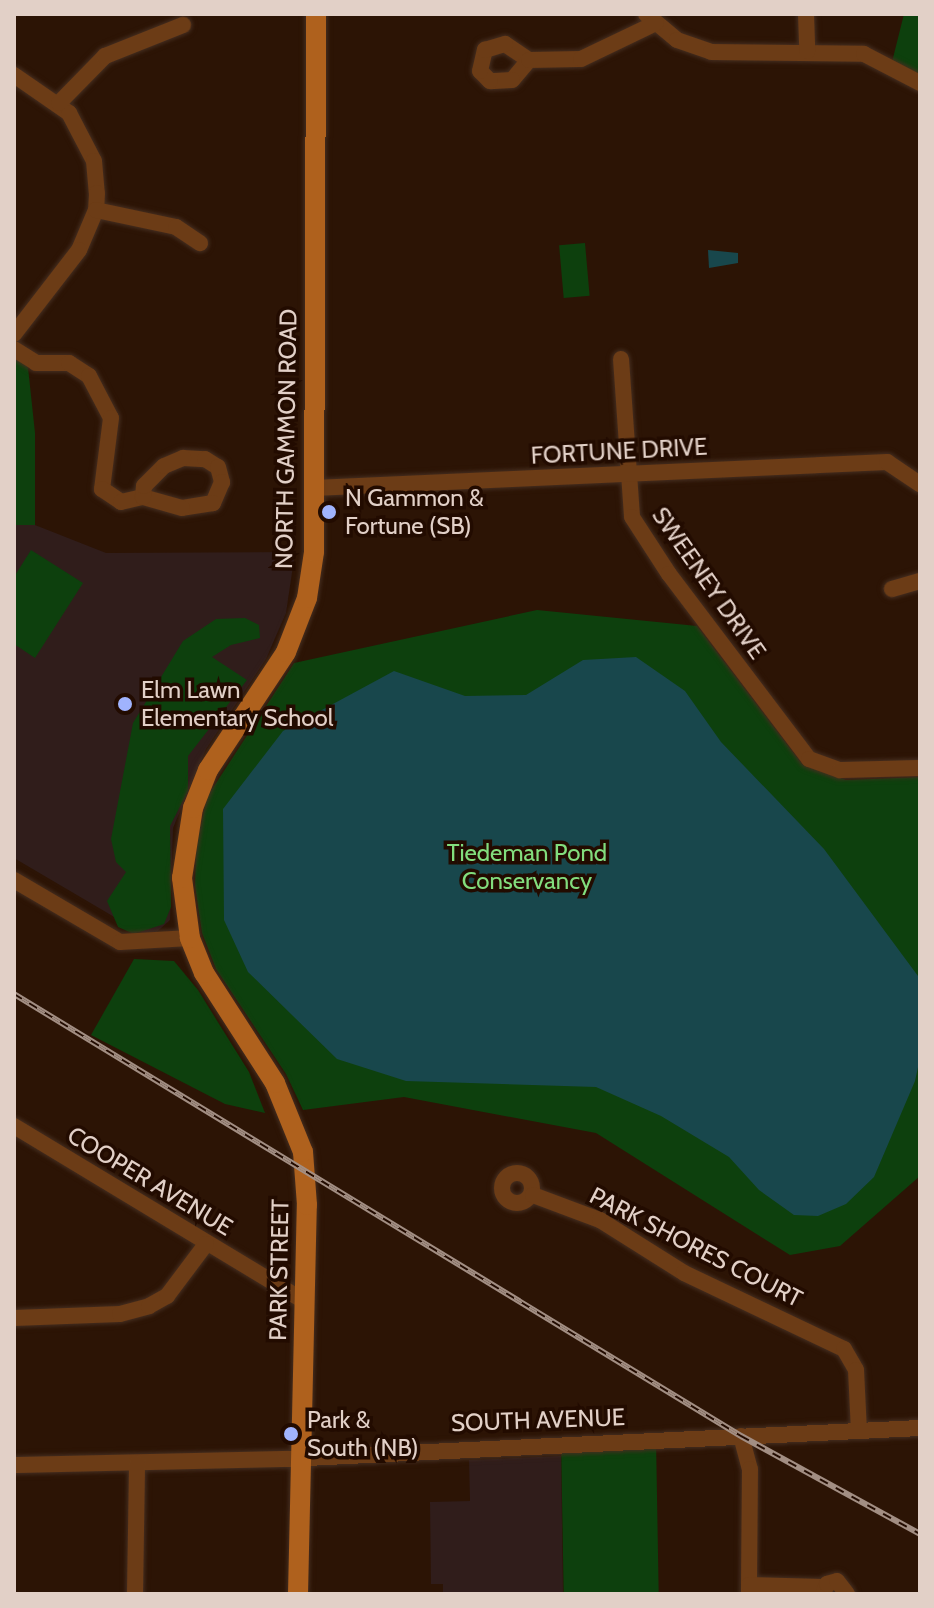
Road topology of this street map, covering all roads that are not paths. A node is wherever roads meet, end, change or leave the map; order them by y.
1 (316, 14) edge
2 (806, 14) edge
3 (651, 18) edge
4 (183, 25) dead end
5 (807, 51) junction
6 (529, 60) dead end
7 (14, 75) edge
8 (920, 83) edge
9 (59, 103) junction
10 (96, 210) junction
11 (200, 243) dead end
12 (14, 334) edge
13 (14, 349) edge
14 (621, 359) dead end
15 (627, 475) junction
16 (920, 484) edge
17 (314, 488) junction
18 (143, 497) junction
19 (920, 581) edge
20 (892, 589) dead end
21 (920, 768) edge
22 (14, 880) edge
23 (190, 938) junction
24 (204, 973) joint
25 (14, 1126) edge
26 (533, 1195) dead end
27 (206, 1244) junction
28 (304, 1301) junction
29 (14, 1318) edge
30 (920, 1428) edge
31 (859, 1431) junction
32 (741, 1436) junction
33 (301, 1457) junction
34 (137, 1463) junction
35 (14, 1465) edge
36 (749, 1589) edge
37 (824, 1591) edge
38 (135, 1594) edge
39 (298, 1594) edge
40 (847, 1594) edge

1 - 17 main road, NORTH GAMMON ROAD
2 - 5 street
3 - 5 street
3 - 6 street
4 - 9 street
5 - 8 street
7 - 9 street
9 - 10 street
10 - 11 street
10 - 12 street
13 - 18 street
14 - 15 street, SWEENEY DRIVE
15 - 16 street, FORTUNE DRIVE
15 - 17 street, FORTUNE DRIVE
15 - 21 street, SWEENEY DRIVE
17 - 23 main road, NORTH GAMMON ROAD
18 - 18 street
19 - 20 street
22 - 23 street
23 - 24 main road, NORTH GAMMON ROAD
24 - 28 main road, PARK STREET
25 - 27 street, COOPER AVENUE
26 - 31 street, PARK SHORES COURT
27 - 28 street, COOPER AVENUE
27 - 29 street
28 - 33 main road, PARK STREET
30 - 31 street, SOUTH AVENUE
31 - 32 street, SOUTH AVENUE
32 - 33 street, SOUTH AVENUE
32 - 36 street
33 - 34 street, SOUTH AVENUE
33 - 39 main road, PARK STREET
34 - 35 street, SOUTH AVENUE
34 - 38 street
36 - 37 street
37 - 40 street

